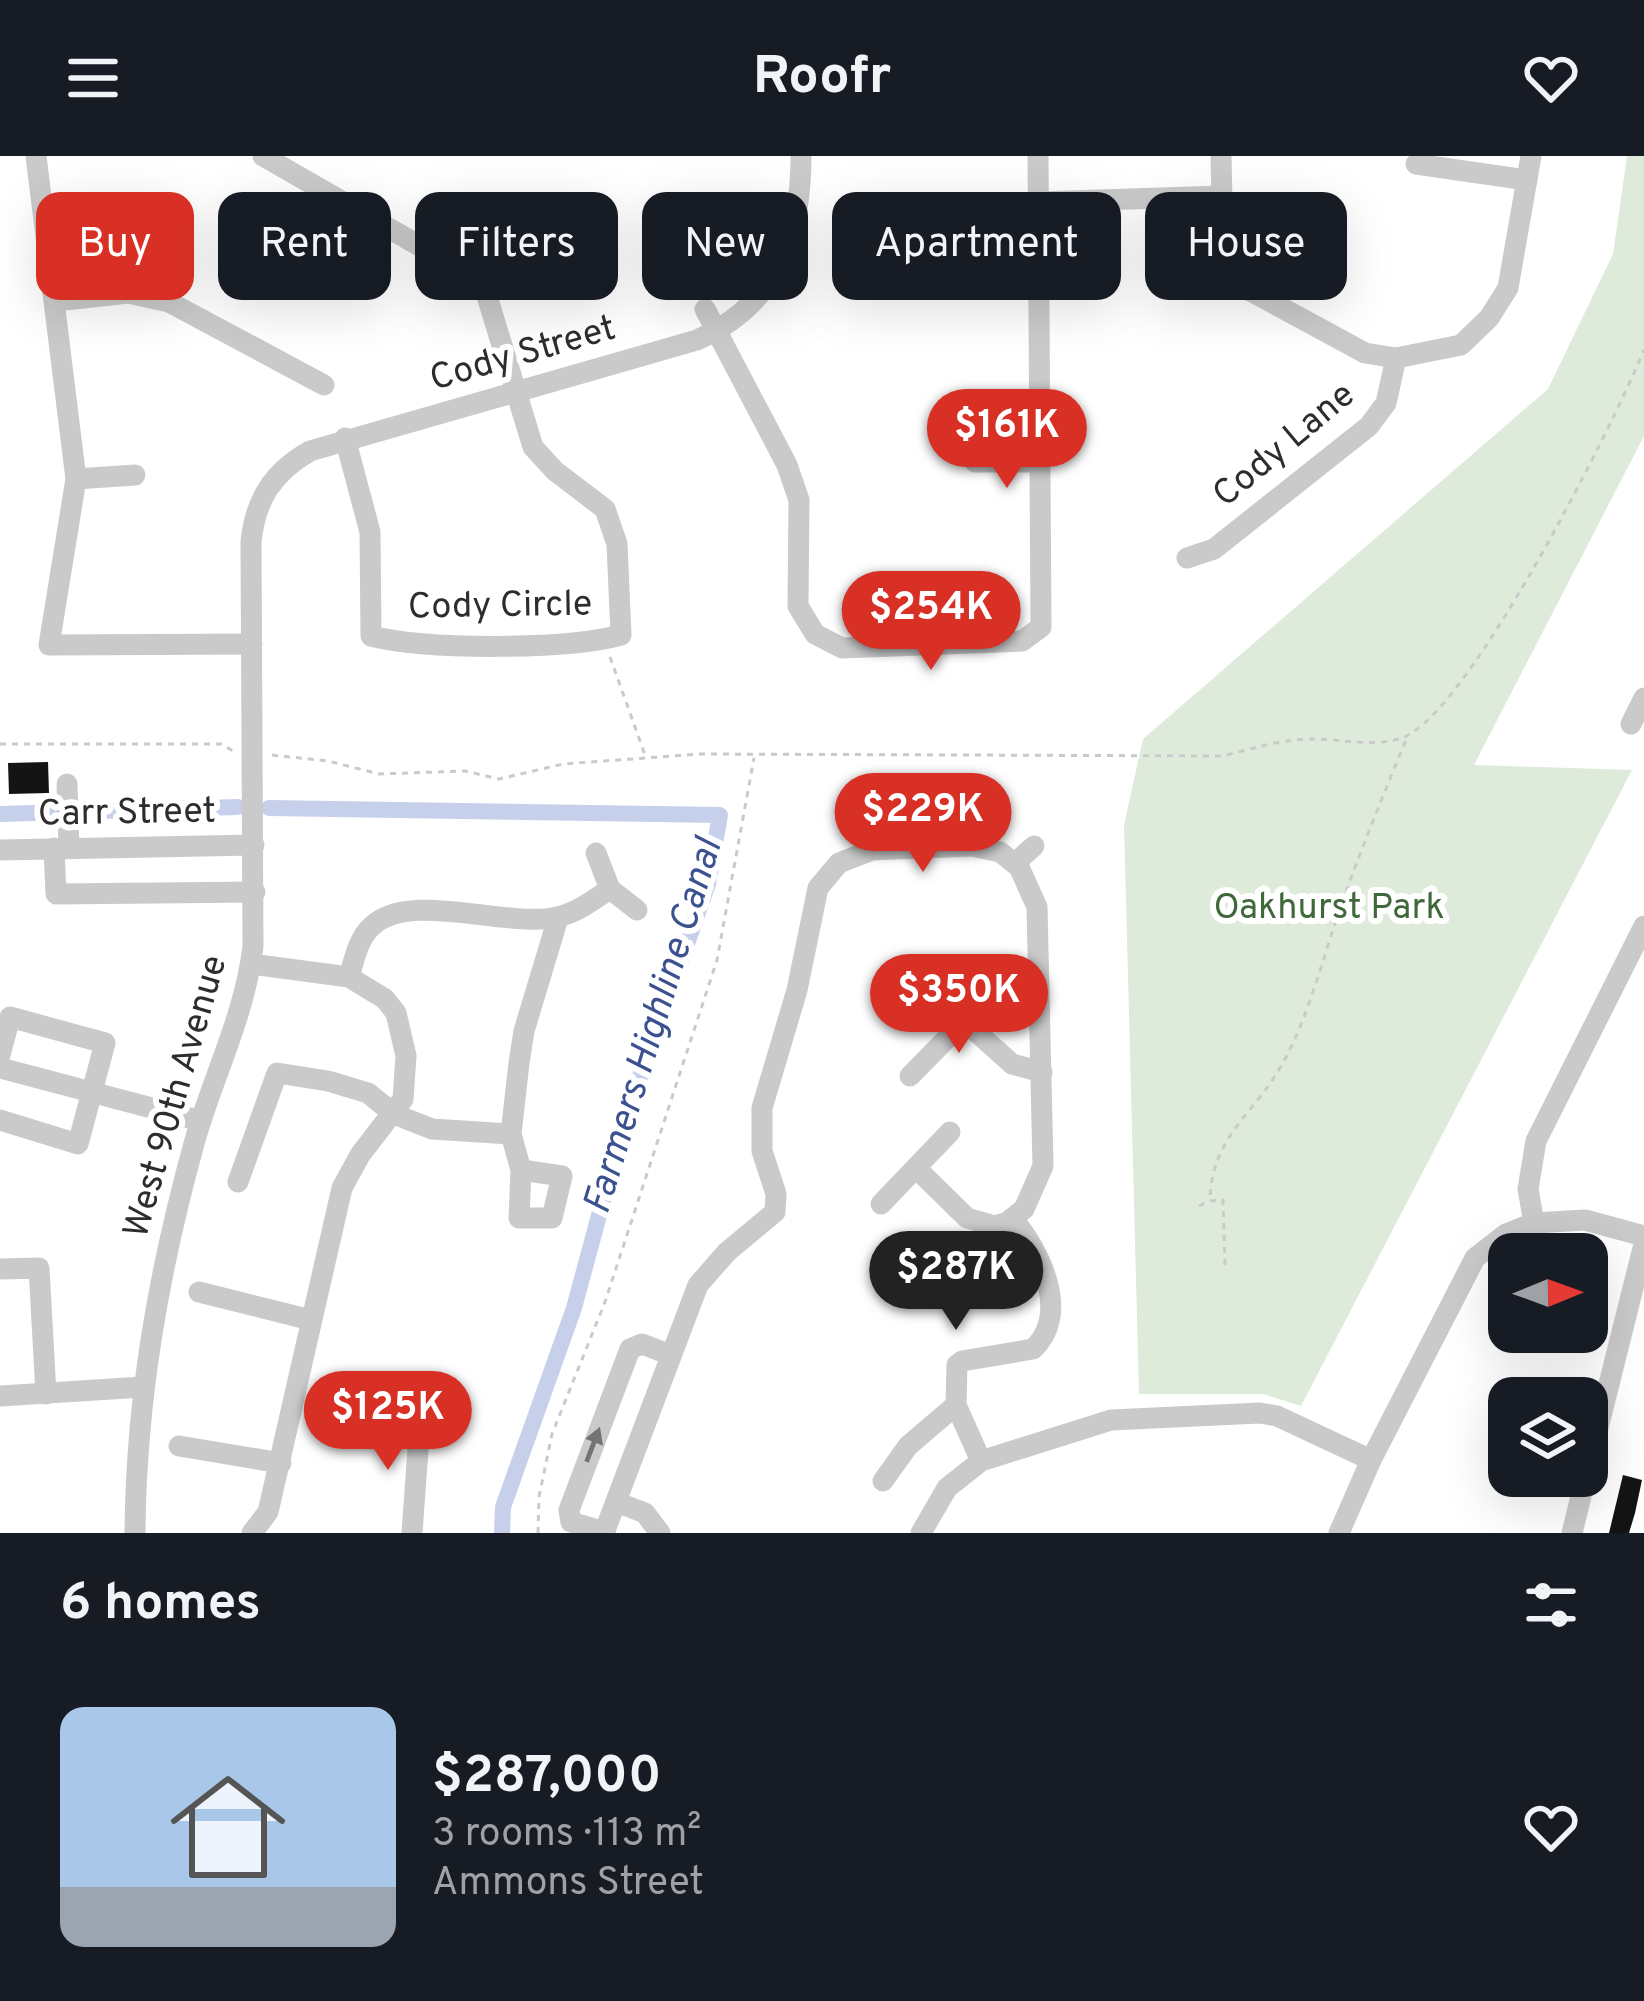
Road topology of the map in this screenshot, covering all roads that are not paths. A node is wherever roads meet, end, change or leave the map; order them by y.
1 (36, 156) edge
2 (263, 156) edge
3 (801, 156) edge
4 (1038, 156) edge
5 (1221, 156) edge
6 (1531, 156) edge
7 (1416, 164) dead end
8 (1527, 180) junction
9 (1039, 192) edge
10 (1221, 192) edge
11 (1038, 300) edge
12 (1267, 300) edge
13 (56, 301) junction
14 (705, 309) dead end
15 (717, 331) junction
16 (1396, 358) junction
17 (324, 385) dead end
18 (516, 391) junction
19 (345, 438) junction
20 (975, 462) dead end
21 (1038, 462) junction
22 (135, 475) dead end
23 (76, 479) junction
24 (1187, 558) dead end
25 (252, 644) junction
26 (1644, 698) edge
27 (1631, 724) dead end
28 (67, 784) dead end
29 (254, 845) junction
30 (1034, 846) dead end
31 (62, 848) junction
32 (0, 850) edge
33 (596, 853) dead end
34 (1020, 870) junction
35 (610, 890) junction
36 (254, 892) junction
37 (637, 910) dead end
38 (558, 918) junction
39 (1644, 926) edge
40 (251, 964) junction
41 (912, 974) dead end
42 (349, 977) junction
43 (963, 1022) junction
44 (0, 1055) edge
45 (0, 1068) edge
46 (1042, 1072) junction
47 (910, 1076) dead end
48 (92, 1092) junction
49 (394, 1114) junction
50 (0, 1120) edge
51 (201, 1121) junction
52 (950, 1132) dead end
53 (511, 1134) junction
54 (916, 1168) junction
55 (521, 1170) dead end
56 (238, 1182) dead end
57 (881, 1204) dead end
58 (1013, 1219) junction
59 (1534, 1223) junction
60 (1644, 1240) edge
61 (0, 1269) edge
62 (199, 1292) dead end
63 (310, 1320) junction
64 (670, 1355) junction
65 (143, 1387) junction
66 (1608, 1388) edge
67 (46, 1394) junction
68 (0, 1396) edge
69 (956, 1405) junction
70 (409, 1410) dead end
71 (179, 1446) dead end
72 (1372, 1460) junction
73 (981, 1461) junction
74 (281, 1463) junction
75 (883, 1481) dead end
76 (1581, 1497) edge
77 (616, 1502) junction
78 (135, 1533) edge
79 (252, 1533) edge
80 (412, 1533) edge
81 (605, 1533) edge
82 (659, 1533) edge
83 (921, 1533) edge
84 (1339, 1533) edge
85 (1572, 1533) edge

1 - 13 street
2 - 18 street
3 - 15 street
4 - 9 street
5 - 10 street
6 - 8 street
7 - 8 street
8 - 16 street
11 - 21 street
12 - 16 street
13 - 17 street
13 - 23 street
14 - 15 street
15 - 18 street, Cody Street
15 - 21 street
16 - 24 street, Cody Lane
18 - 19 street, Cody Street
18 - 19 street, Cody Circle
19 - 25 street, West 90th Avenue
20 - 21 street
22 - 23 street
23 - 25 street
25 - 29 street, West 90th Avenue
26 - 27 street
28 - 31 street
29 - 31 street, Carr Street
29 - 36 street, West 90th Avenue
30 - 34 street
31 - 32 street, Carr Street
31 - 36 street
33 - 35 street
34 - 46 street
34 - 64 street
35 - 37 street
35 - 38 street
36 - 40 street, West 90th Avenue
38 - 42 street
38 - 53 street
39 - 59 street
40 - 42 street
40 - 51 street, West 90th Avenue
41 - 43 street
42 - 49 street
43 - 46 street
43 - 47 street
44 - 48 street
45 - 48 street
46 - 58 street
48 - 50 street
48 - 51 street
49 - 53 street
49 - 56 street
49 - 63 street
51 - 65 street, West 90th Avenue
52 - 54 street
53 - 55 street
54 - 57 street
54 - 58 street
58 - 69 street
59 - 60 street
59 - 72 street
60 - 66 street
61 - 67 street
62 - 63 street
63 - 74 street
64 - 77 street
81 -> 64 street
65 - 67 street
65 - 78 street, West 90th Avenue
67 - 68 street
69 - 73 street
69 - 75 street
70 - 80 street
71 - 74 street
72 - 73 street
72 - 84 street
73 - 83 street
74 - 79 street
76 - 85 street
77 - 81 street
77 - 82 street

